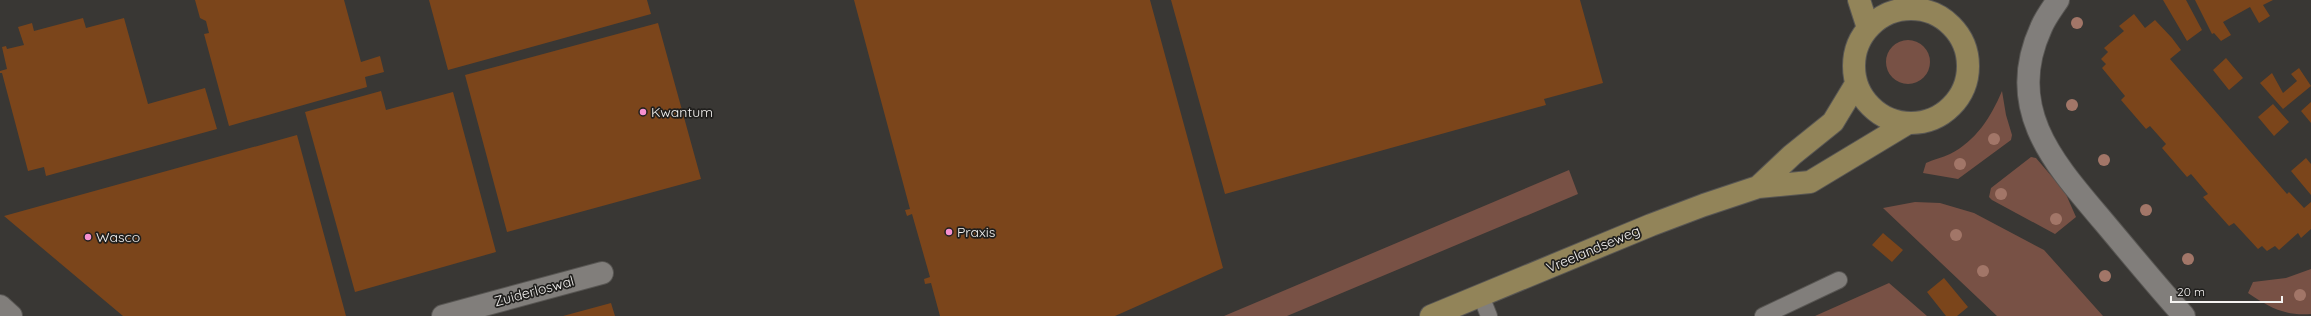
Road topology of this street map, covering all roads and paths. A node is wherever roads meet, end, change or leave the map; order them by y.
1 (1859, 0) edge
2 (2058, 0) edge
3 (1907, 4) edge
4 (1868, 28) junction
5 (1856, 84) junction
6 (1908, 123) junction
7 (1758, 187) junction
8 (602, 273) dead end
9 (1839, 280) dead end
10 (1481, 296) junction
11 (0, 306) edge
12 (12, 316) edge
13 (443, 316) edge
14 (1431, 316) edge
15 (1489, 316) edge
16 (1763, 316) edge
17 (2184, 316) edge

1 - 4 main road
2 - 17 street
3 - 4 main road
3 - 6 main road
4 - 5 main road
5 - 6 main road
5 - 7 main road, Vreelandseweg
6 - 7 main road, Vreelandseweg
7 - 10 main road, Vreelandseweg
8 - 13 street, Zuiderloswal
9 - 16 lane
10 - 14 main road, Vreelandseweg
10 - 15 lane
11 - 12 street

